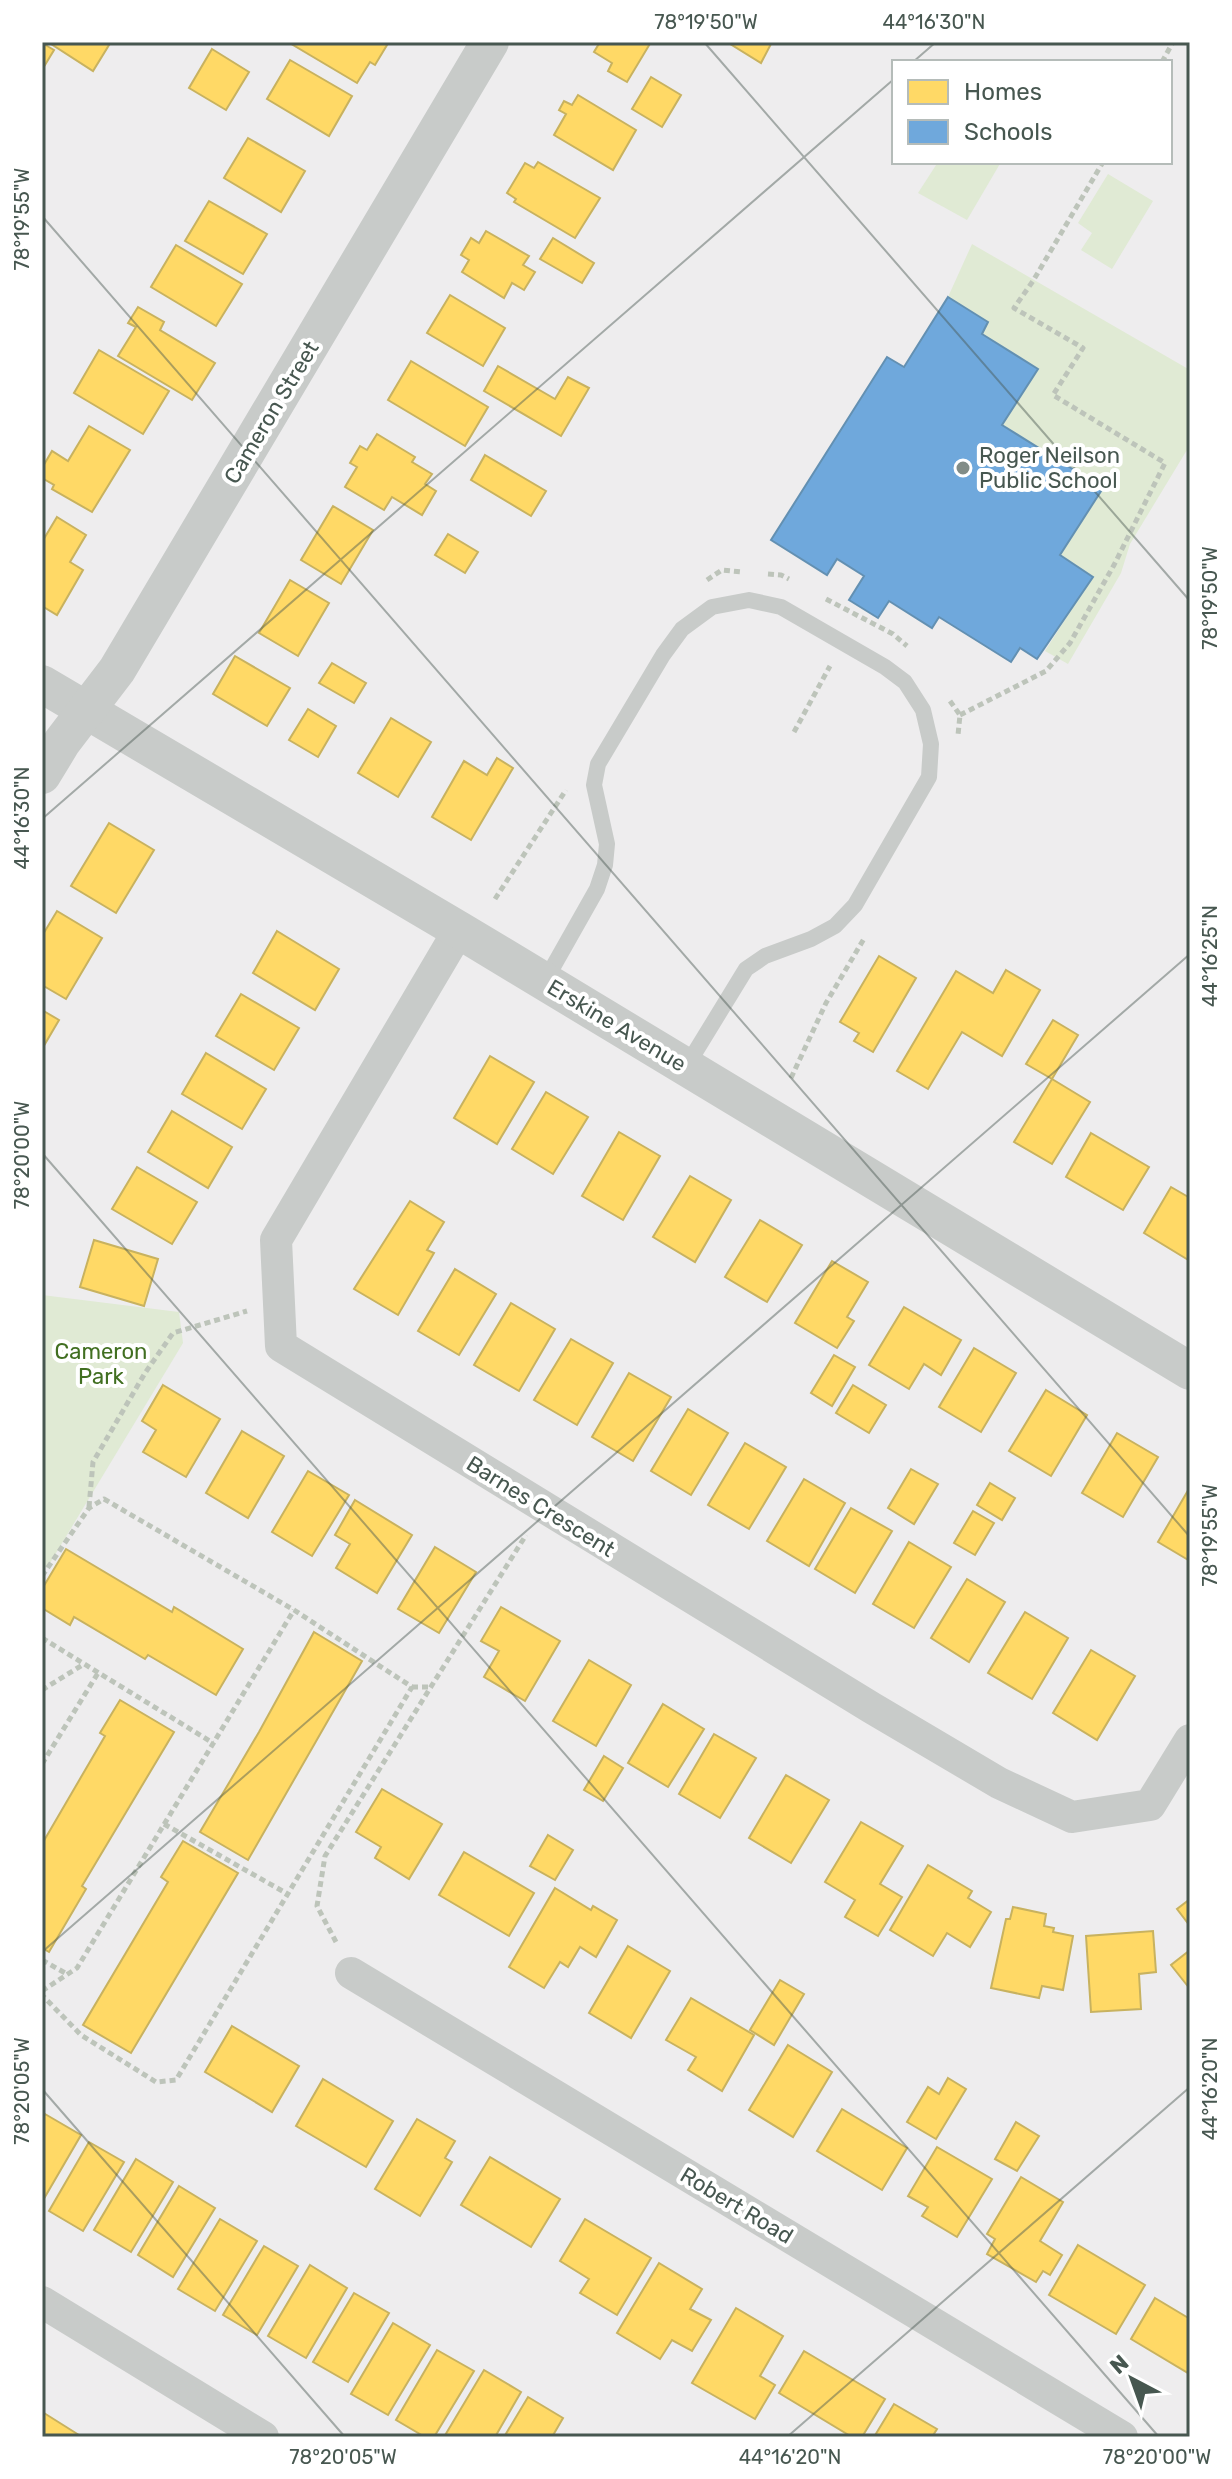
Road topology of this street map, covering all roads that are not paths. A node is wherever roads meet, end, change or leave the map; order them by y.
1 (490, 42) edge
2 (42, 684) edge
3 (86, 711) junction
4 (42, 775) edge
5 (459, 930) junction
6 (545, 981) junction
7 (686, 1067) junction
8 (1190, 1371) edge
9 (1190, 1740) edge
10 (351, 1973) road end
11 (42, 2302) edge
12 (263, 2437) edge
13 (1122, 2437) edge

1 - 3 street, Cameron Street
2 - 3 street, Erskine Avenue
3 - 4 street, Cameron Street
3 - 5 street, Erskine Avenue
5 - 6 street, Erskine Avenue
5 - 9 street, Barnes Crescent
6 - 7 street, Erskine Avenue
6 - 7 lane
7 - 8 street, Erskine Avenue
10 - 13 street, Robert Road
11 - 12 street

